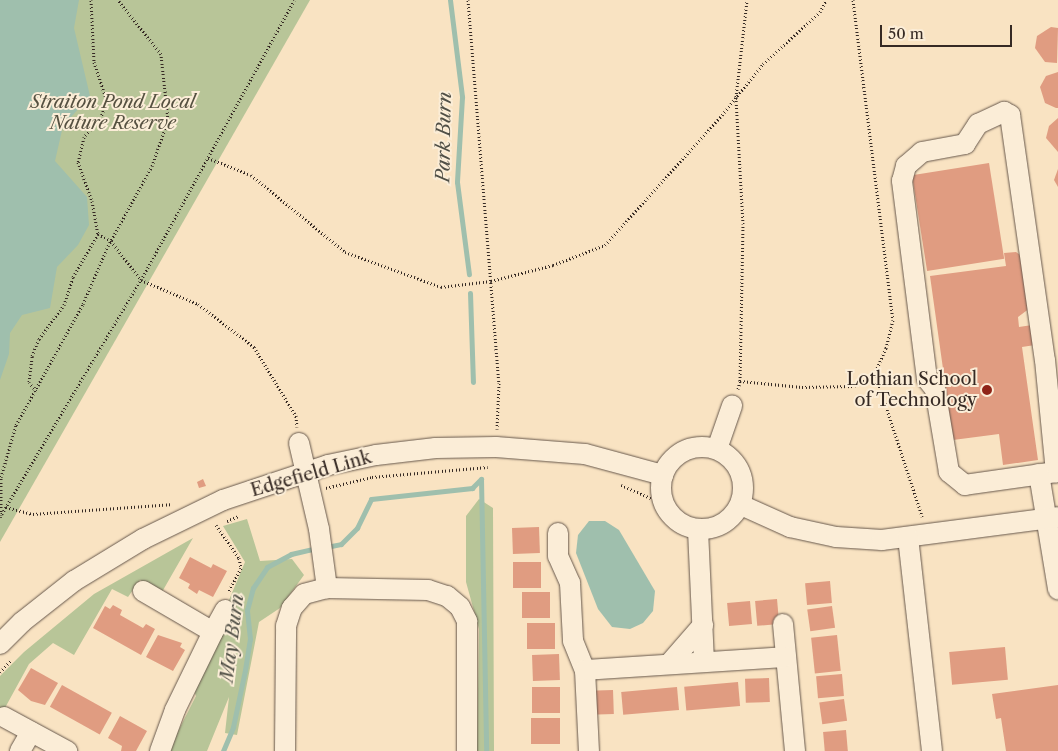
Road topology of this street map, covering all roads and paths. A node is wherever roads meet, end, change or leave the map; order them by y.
1 (91, 0) edge
2 (118, 0) edge
3 (294, 0) edge
4 (468, 0) edge
5 (747, 0) edge
6 (826, 0) edge
7 (852, 0) edge
8 (736, 97) junction
9 (208, 158) junction
10 (98, 234) junction
11 (111, 241) junction
12 (141, 280) junction
13 (491, 281) junction
14 (875, 373) junction
15 (740, 380) junction
16 (36, 390) junction
17 (732, 406) joint
18 (299, 443) joint
19 (496, 447) junction
20 (717, 449) junction
21 (306, 471) junction
22 (1039, 474) junction
23 (663, 475) junction
24 (741, 505) junction
25 (6, 507) junction
26 (192, 514) junction
27 (0, 516) edge
28 (1052, 518) edge
29 (216, 525) dead end
30 (698, 530) junction
31 (558, 533) dead end
32 (928, 534) junction
33 (908, 537) junction
34 (327, 588) junction
35 (1058, 589) edge
36 (143, 591) dead end
37 (225, 610) joint
38 (782, 624) dead end
39 (703, 625) junction
40 (213, 632) junction
41 (0, 644) edge
42 (786, 657) junction
43 (704, 662) junction
44 (669, 664) junction
45 (585, 670) junction
46 (4, 717) dead end
47 (31, 732) junction
48 (20, 751) edge
49 (67, 751) edge
50 (160, 751) edge
51 (285, 751) edge
52 (467, 751) edge
53 (589, 751) edge
54 (795, 751) edge
55 (932, 751) edge

1 - 10 path
2 - 11 path
3 - 9 path
4 - 13 path
5 - 8 path
6 - 8 path
7 - 14 path
8 - 13 path
8 - 15 path
9 - 12 path
9 - 13 path
10 - 11 path
10 - 16 path
11 - 12 path
11 - 16 path
12 - 18 path
12 - 25 path
13 - 19 path
14 - 15 path
14 - 32 path
15 - 17 path
16 - 27 path
17 - 20 street
18 - 21 street
19 - 21 street, Edgefield Link
19 - 23 street, Edgefield Link
20 - 23 street
20 - 24 street
21 - 26 street, Edgefield Link
21 - 34 street
22 - 22 street
22 - 28 street
23 - 30 street
24 - 30 street
24 - 33 street
25 - 26 path
25 - 27 path
26 - 41 street, Edgefield Link
28 - 32 street
28 - 35 street
29 - 37 path
30 - 39 street
31 - 45 street
32 - 33 street
33 - 55 street
34 - 51 street
34 - 52 street
36 - 40 street
37 - 40 street
38 - 42 street
39 - 43 street
39 - 44 street
40 - 50 street
42 - 43 street
42 - 54 street
43 - 44 street
44 - 45 street
45 - 53 street
46 - 47 street
47 - 48 street
47 - 49 street

